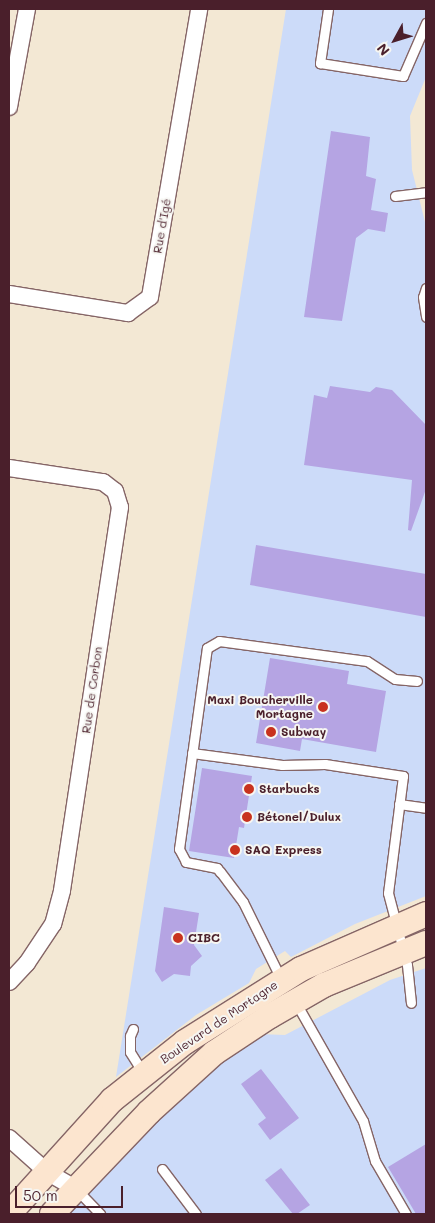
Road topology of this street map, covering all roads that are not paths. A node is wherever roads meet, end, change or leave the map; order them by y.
1 (27, 9) edge
2 (199, 9) edge
3 (328, 9) edge
4 (426, 23) edge
5 (9, 107) edge
6 (426, 192) edge
7 (395, 196) dead end
8 (426, 288) edge
9 (9, 294) edge
10 (426, 317) edge
11 (9, 468) edge
12 (417, 682) dead end
13 (192, 752) junction
14 (399, 804) junction
15 (426, 808) edge
16 (426, 914) edge
17 (395, 927) junction
18 (426, 943) edge
19 (403, 952) junction
20 (9, 982) edge
21 (288, 990) junction
22 (411, 1002) dead end
23 (133, 1029) dead end
24 (144, 1074) junction
25 (9, 1138) edge
26 (162, 1169) dead end
27 (47, 1172) junction
28 (76, 1189) junction
29 (9, 1214) edge
30 (52, 1214) edge
31 (100, 1214) edge
32 (196, 1214) edge
33 (406, 1214) edge

1 - 5 street
2 - 9 street, Rue d'Igé
3 - 4 lane
6 - 7 lane
8 - 10 lane
11 - 20 street, Rue de Corbon
12 - 13 lane
13 - 14 lane
13 - 21 lane
14 - 15 lane
14 - 17 lane
16 - 17 main road, Boulevard de Mortagne
17 - 19 lane
17 - 21 main road, Boulevard de Mortagne
18 - 19 main road, Boulevard de Mortagne
19 - 21 main road, Boulevard de Mortagne
19 - 22 lane
21 - 24 main road, Boulevard de Mortagne
21 - 28 main road, Boulevard de Mortagne
21 - 33 lane
23 - 24 lane
24 - 27 main road, Boulevard de Mortagne
25 - 27 street
26 - 32 lane
27 - 28 street
27 - 29 main road, Boulevard de Mortagne
28 - 30 main road, Boulevard de Mortagne
28 - 31 lane

